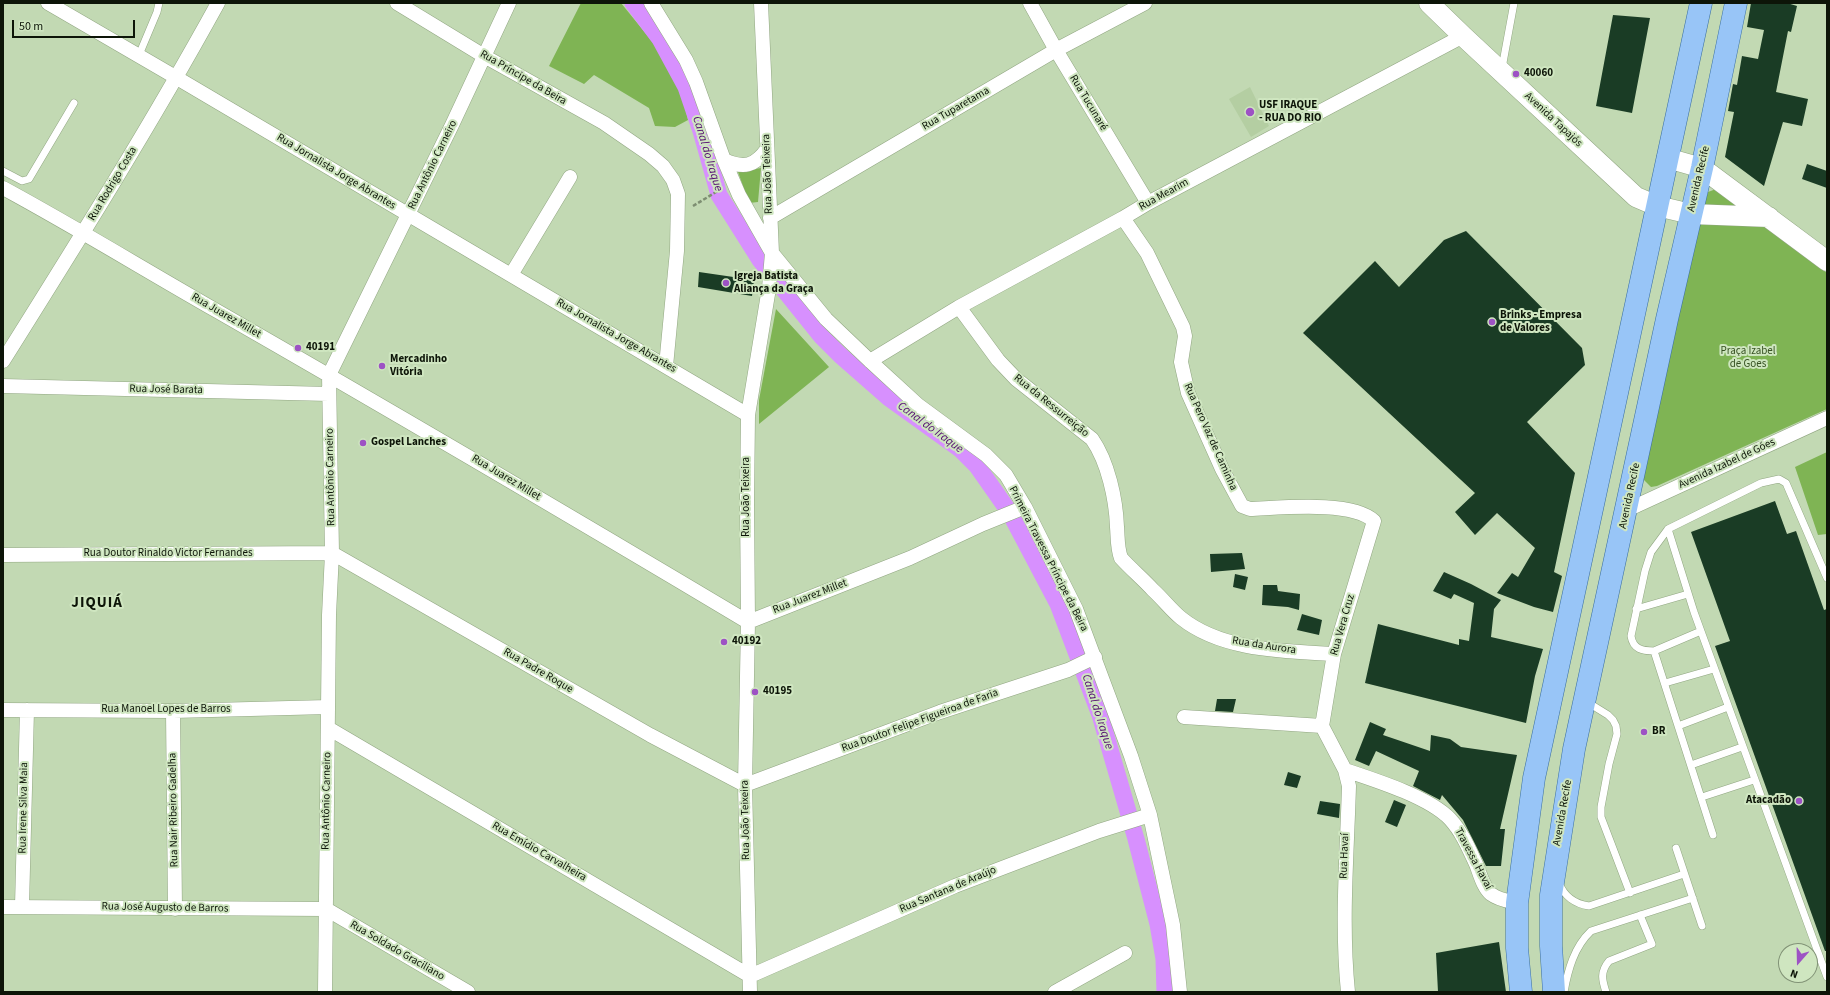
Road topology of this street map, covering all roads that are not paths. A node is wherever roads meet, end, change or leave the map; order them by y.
1 (48, 3) edge
2 (159, 3) edge
3 (218, 3) edge
4 (397, 3) edge
5 (509, 3) edge
6 (651, 3) edge
7 (761, 3) edge
8 (1030, 3) edge
9 (1145, 3) edge
10 (1429, 3) edge
11 (1514, 3) edge
12 (1701, 3) edge
13 (1736, 3) edge
14 (1463, 36) junction
15 (1056, 50) junction
16 (139, 55) junction
17 (484, 56) junction
18 (1501, 72) junction
19 (177, 78) junction
20 (74, 104) dead end
21 (768, 149) junction
22 (1667, 158) junction
23 (724, 160) junction
24 (1702, 168) junction
25 (3, 172) edge
26 (570, 177) dead end
27 (3, 188) edge
28 (1148, 203) junction
29 (1657, 206) junction
30 (409, 214) junction
31 (1691, 214) junction
32 (1769, 217) junction
33 (770, 218) junction
34 (1123, 218) junction
35 (84, 232) junction
36 (772, 253) junction
37 (1827, 262) edge
38 (510, 274) junction
39 (959, 307) junction
40 (3, 361) edge
41 (870, 361) junction
42 (666, 366) junction
43 (329, 375) junction
44 (3, 386) edge
45 (329, 394) junction
46 (748, 415) junction
47 (1827, 418) edge
48 (1022, 509) junction
49 (1627, 510) junction
50 (1373, 525) joint
51 (1668, 529) junction
52 (332, 553) junction
53 (3, 555) edge
54 (1126, 564) joint
55 (1827, 578) edge
56 (1688, 594) junction
57 (1636, 609) junction
58 (748, 622) junction
59 (1701, 632) junction
60 (1654, 651) junction
61 (1334, 654) junction
62 (1090, 659) junction
63 (1714, 669) junction
64 (1664, 683) junction
65 (1585, 701) junction
66 (328, 707) junction
67 (1728, 707) junction
68 (3, 710) edge
69 (27, 710) junction
70 (172, 711) junction
71 (1184, 717) dead end
72 (1322, 726) junction
73 (1678, 726) junction
74 (328, 728) junction
75 (1742, 747) junction
76 (1691, 765) junction
77 (1345, 770) junction
78 (1754, 780) junction
79 (744, 785) junction
80 (1702, 798) junction
81 (1144, 816) junction
82 (1713, 835) dead end
83 (1676, 848) dead end
84 (1556, 855) junction
85 (1684, 874) junction
86 (1630, 893) junction
87 (1693, 898) junction
88 (1517, 903) junction
89 (22, 906) junction
90 (3, 907) edge
91 (175, 909) junction
92 (326, 909) junction
93 (1640, 915) junction
94 (1702, 926) dead end
95 (1125, 953) dead end
96 (750, 976) junction
97 (1827, 977) edge
98 (325, 992) edge
99 (468, 992) edge
100 (750, 992) edge
101 (1054, 992) edge
102 (1180, 992) edge
103 (1348, 992) edge
104 (1521, 992) edge
105 (1554, 992) edge
106 (1564, 992) edge
107 (1606, 992) edge

1 - 16 street, Rua Jornalista Jorge Abrantes
2 - 16 lane
3 - 19 street, Rua Rodrigo Costa
4 - 17 street, Rua Príncipe da Beira
5 - 17 street, Rua Antônio Carneiro
6 - 23 street, Primeira Travessa Príncipe da Beira
7 - 21 street, Rua João Teixeira
8 - 15 street, Rua Tucunaré
9 - 15 street, Rua Tuparetama
10 - 14 street, Avenida Tapajós
11 - 18 lane
12 - 22 main road
13 - 24 main road, Avenida Recife
14 - 18 street, Avenida Tapajós
14 - 28 street, Rua Mearim
15 - 28 street, Rua Tucunaré
15 - 33 street, Rua Tuparetama
16 - 19 street, Rua Jornalista Jorge Abrantes
17 - 30 street, Rua Antônio Carneiro
17 - 42 street, Rua Príncipe da Beira
18 - 29 street, Avenida Tapajós
19 - 30 street, Rua Jornalista Jorge Abrantes
19 - 35 street, Rua Rodrigo Costa
20 - 25 lane
21 - 23 street
21 - 33 street, Rua João Teixeira
22 - 24 street
22 - 29 main road
23 - 36 street, Primeira Travessa Príncipe da Beira
24 - 31 main road, Avenida Recife
24 - 32 street
26 - 38 street
27 - 35 street, Rua Juarez Millet
28 - 34 street, Rua Mearim
29 - 31 street, Avenida Tapajós
29 - 88 main road
30 - 38 street, Rua Jornalista Jorge Abrantes
30 - 43 street, Rua Antônio Carneiro
31 - 32 street, Avenida Tapajós
31 - 49 main road, Avenida Recife
32 - 37 street
33 - 36 street, Rua João Teixeira
34 - 39 street, Rua Mearim
34 - 50 street, Rua Pero Vaz de Caminha
35 - 40 street, Rua Rodrigo Costa
35 - 43 street, Rua Juarez Millet
36 - 41 street, Primeira Travessa Príncipe da Beira
36 - 46 street, Rua João Teixeira
38 - 42 street, Rua Jornalista Jorge Abrantes
39 - 41 street, Rua Mearim
39 - 54 street, Rua da Ressurreição
41 - 48 street, Primeira Travessa Príncipe da Beira
42 - 46 street, Rua Jornalista Jorge Abrantes
43 - 45 street, Rua Antônio Carneiro
43 - 58 street, Rua Juarez Millet
44 - 45 street, Rua José Barata
45 - 52 street, Rua Antônio Carneiro
46 - 58 street, Rua João Teixeira
47 - 49 street, Avenida Izabel de Góes
48 - 58 street, Rua Juarez Millet
48 - 62 street, Primeira Travessa Príncipe da Beira
49 - 65 main road, Avenida Recife
50 - 61 street, Rua Vera Cruz
51 - 55 lane
51 - 56 lane
51 - 57 lane
52 - 53 street, Rua Doutor Rinaldo Victor Fernandes
52 - 66 street, Rua Antônio Carneiro
52 - 79 street, Rua Padre Roque
54 - 61 street, Rua da Aurora
56 - 57 lane
56 - 59 lane
57 - 60 lane
58 - 79 street, Rua João Teixeira
59 - 60 lane
59 - 63 lane
60 - 64 lane
61 - 72 street, Rua Vera Cruz
62 - 79 street, Rua Doutor Felipe Figueiroa de Faria
62 - 81 street, Primeira Travessa Príncipe da Beira
63 - 64 lane
63 - 67 lane
64 - 73 lane
65 - 84 main road, Avenida Recife
65 - 86 lane
66 - 70 street, Rua Manoel Lopes de Barros
66 - 74 street, Rua Antônio Carneiro
67 - 73 lane
67 - 75 lane
68 - 69 street, Rua Manoel Lopes de Barros
69 - 70 street, Rua Manoel Lopes de Barros
69 - 89 street, Rua Irene Silva Maia
70 - 91 street, Rua Nair Ribeiro Gadelha
71 - 72 street
72 - 77 street, Rua Havaí
73 - 76 lane
74 - 92 street, Rua Antônio Carneiro
74 - 96 street, Rua Emídio Carvalheira
75 - 76 lane
75 - 78 lane
76 - 80 lane
77 - 88 street, Travessa Havaí
77 - 103 street, Rua Havaí
78 - 80 lane
78 - 97 lane
79 - 96 street, Rua João Teixeira
80 - 82 lane
81 - 96 street, Rua Santana de Araújo
81 - 102 street, Primeira Travessa Príncipe da Beira
83 - 85 lane
84 - 86 lane
84 - 105 main road, Avenida Recife
85 - 86 lane
85 - 87 lane
87 - 93 lane
87 - 94 lane
88 - 104 main road
89 - 90 street, Rua José Augusto de Barros
89 - 91 street, Rua José Augusto de Barros
91 - 92 street, Rua José Augusto de Barros
92 - 98 street, Rua Antônio Carneiro
92 - 99 street, Rua Soldado Graciliano
93 - 106 lane
93 - 107 lane
95 - 101 street
96 - 100 street, Rua João Teixeira

